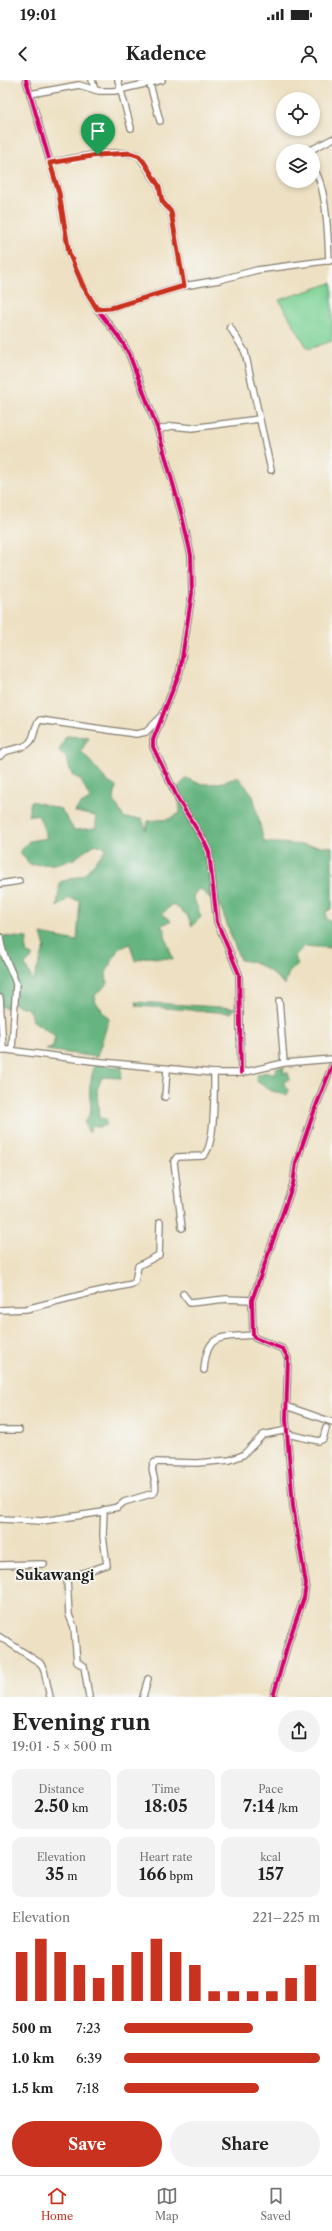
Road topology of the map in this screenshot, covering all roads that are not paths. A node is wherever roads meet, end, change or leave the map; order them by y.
1 (26, 80) edge
2 (92, 80) edge
3 (118, 80) edge
4 (162, 80) edge
5 (149, 81) edge
6 (95, 90) junction
7 (120, 90) junction
8 (30, 94) junction
9 (160, 121) dead end
10 (131, 128) dead end
11 (332, 139) edge
12 (320, 145) edge
13 (50, 163) junction
14 (320, 188) edge
15 (330, 260) edge
16 (184, 286) junction
17 (97, 309) junction
18 (230, 327) dead end
19 (259, 419) junction
20 (158, 430) junction
21 (270, 470) dead end
22 (162, 716) junction
23 (0, 756) edge
24 (19, 881) dead end
25 (0, 884) edge
26 (0, 936) edge
27 (0, 998) edge
28 (279, 1001) dead end
29 (1, 1049) edge
30 (12, 1050) junction
31 (332, 1058) edge
32 (284, 1063) junction
33 (332, 1066) edge
34 (167, 1069) junction
35 (214, 1073) junction
36 (242, 1073) junction
37 (165, 1097) dead end
38 (160, 1222) dead end
39 (182, 1228) dead end
40 (183, 1294) dead end
41 (252, 1300) junction
42 (0, 1310) edge
43 (253, 1335) junction
44 (204, 1370) dead end
45 (286, 1406) junction
46 (332, 1422) edge
47 (326, 1428) dead end
48 (0, 1430) edge
49 (19, 1430) dead end
50 (287, 1432) junction
51 (103, 1512) junction
52 (0, 1519) edge
53 (44, 1564) dead end
54 (0, 1565) edge
55 (0, 1637) edge
56 (148, 1679) dead end
57 (50, 1697) edge
58 (89, 1697) edge
59 (143, 1697) edge
60 (273, 1697) edge

1 - 8 street
2 - 6 street
3 - 7 street
4 - 5 street
5 - 7 street
5 - 9 street
6 - 7 street
6 - 8 street
7 - 10 street
8 - 13 street
11 - 12 street
13 - 16 street
13 - 17 street
14 - 15 street
15 - 16 street
16 - 17 street
17 - 20 street
18 - 19 street
19 - 20 street
19 - 21 street
20 - 22 street
22 - 23 street
22 - 36 street
24 - 25 street
26 - 30 street
27 - 29 street
28 - 32 street
29 - 30 street
30 - 34 street
31 - 32 street
32 - 36 street
33 - 41 street
34 - 35 street
34 - 37 street
35 - 36 street
35 - 39 street
38 - 42 street
40 - 41 street
41 - 43 street
43 - 44 street
43 - 45 street
45 - 46 street
45 - 50 street
47 - 50 street
48 - 49 street
50 - 51 street
50 - 60 street
51 - 52 street
51 - 58 street
53 - 54 street
55 - 57 street
56 - 59 street

